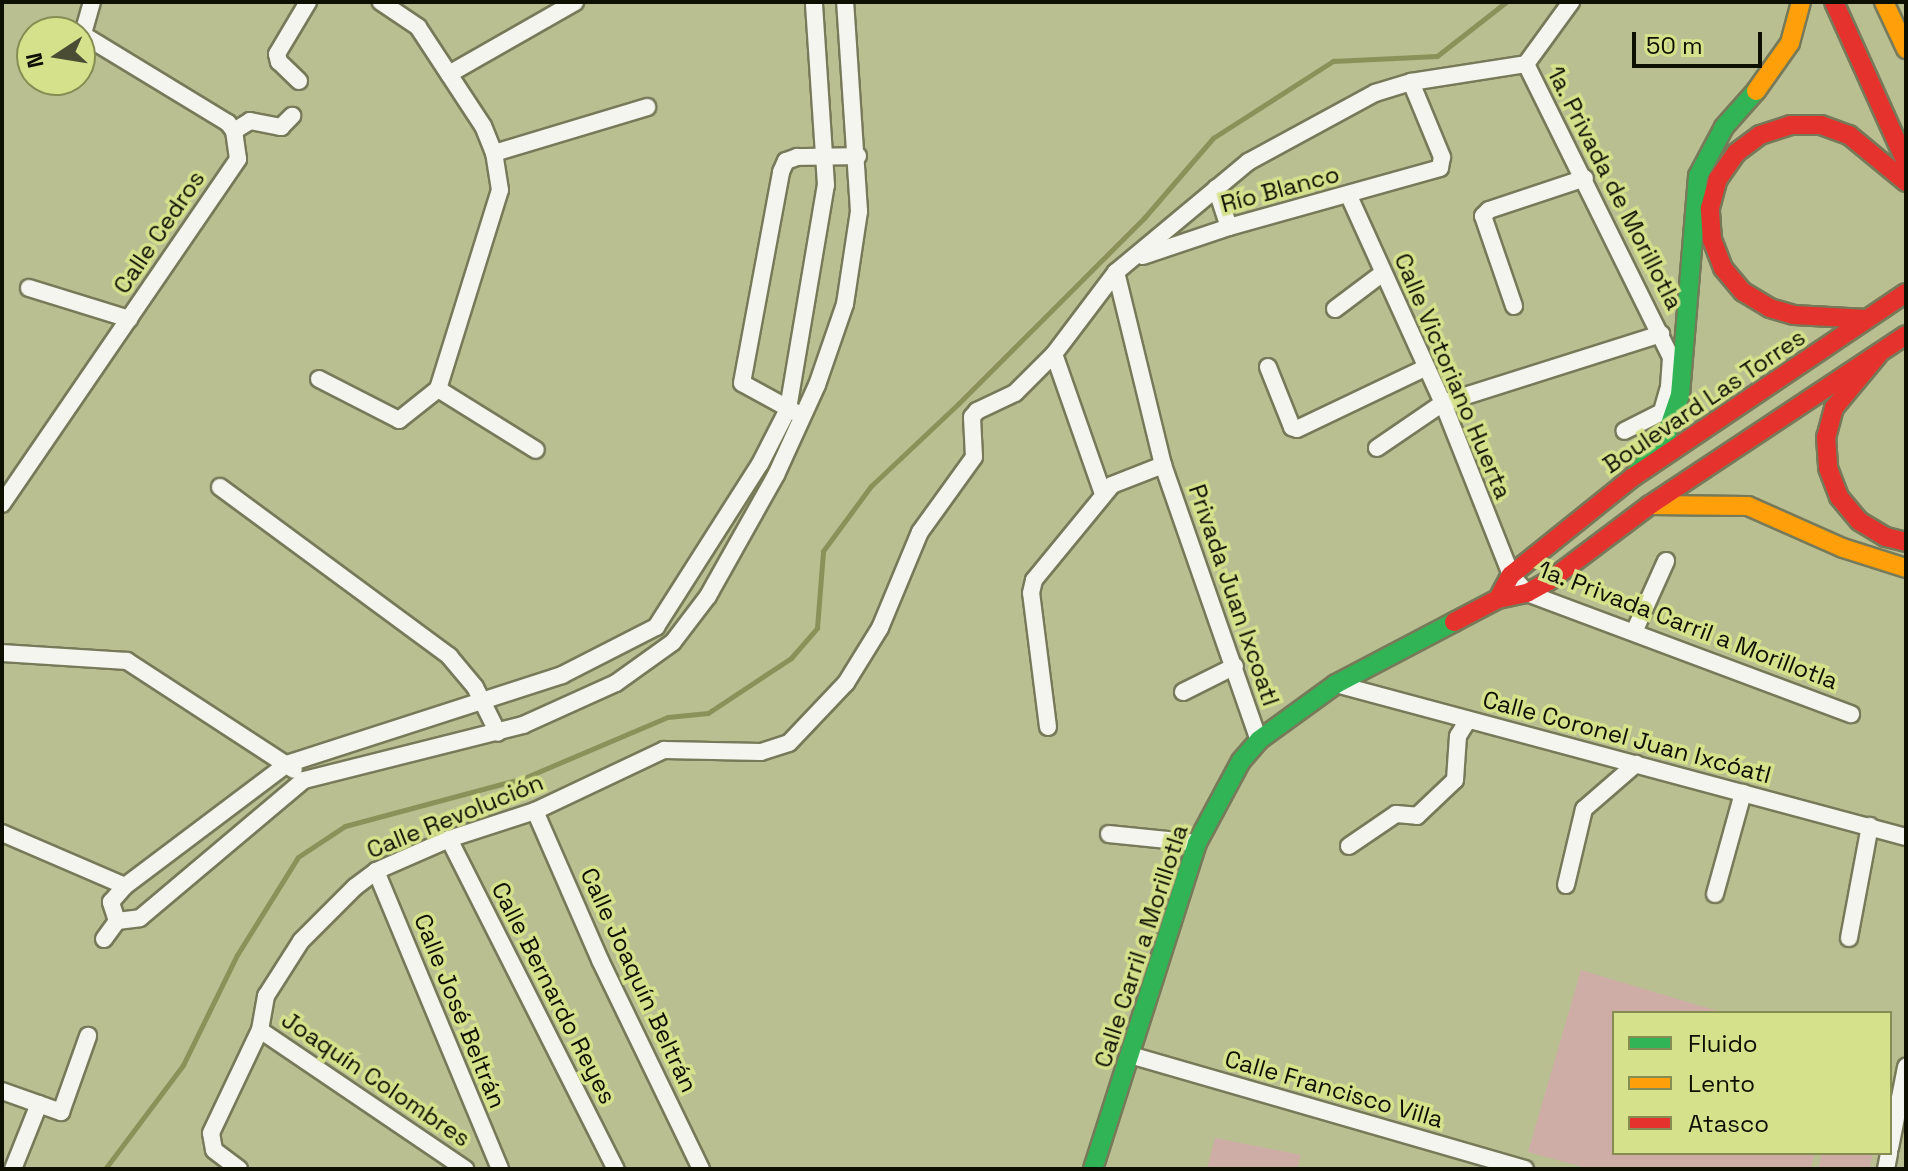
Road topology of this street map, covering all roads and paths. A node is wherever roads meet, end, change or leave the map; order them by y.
1 (308, 2) edge
2 (381, 2) edge
3 (575, 2) edge
4 (814, 2) edge
5 (845, 2) edge
6 (1571, 2) edge
7 (1801, 2) edge
8 (1834, 2) edge
9 (1884, 2) edge
10 (96, 48) edge
11 (1906, 49) edge
12 (1526, 64) junction
13 (449, 74) junction
14 (299, 81) dead end
15 (1411, 82) junction
16 (647, 107) dead end
17 (292, 116) dead end
18 (234, 131) junction
19 (494, 153) junction
20 (858, 156) junction
21 (826, 157) junction
22 (1906, 162) edge
23 (1585, 178) junction
24 (1906, 182) edge
25 (1216, 188) junction
26 (1349, 196) junction
27 (1229, 227) junction
28 (1133, 259) junction
29 (1116, 272) junction
30 (1383, 273) junction
31 (29, 288) dead end
32 (1906, 293) edge
33 (1514, 306) dead end
34 (1335, 309) dead end
35 (129, 319) junction
36 (1867, 319) junction
37 (1661, 334) junction
38 (1906, 335) edge
39 (1054, 354) junction
40 (1878, 355) junction
41 (1268, 367) dead end
42 (1425, 368) junction
43 (319, 379) dead end
44 (438, 389) junction
45 (1443, 403) junction
46 (796, 413) junction
47 (1624, 431) dead end
48 (1377, 448) dead end
49 (536, 450) dead end
50 (1163, 465) junction
51 (1633, 477) junction
52 (220, 487) dead end
53 (1103, 494) junction
54 (2, 504) edge
55 (1650, 505) junction
56 (1906, 542) edge
57 (1666, 561) dead end
58 (1906, 568) edge
59 (1511, 575) junction
60 (1527, 593) junction
61 (1498, 599) junction
62 (1634, 632) junction
63 (2, 653) edge
64 (1235, 666) junction
65 (1336, 684) junction
66 (1183, 692) dead end
67 (485, 703) junction
68 (1851, 714) dead end
69 (1468, 720) junction
70 (1048, 727) dead end
71 (498, 733) junction
72 (1259, 740) junction
73 (287, 764) junction
74 (1636, 764) junction
75 (304, 780) junction
76 (1743, 793) junction
77 (535, 811) junction
78 (1870, 826) junction
79 (2, 833) edge
80 (1109, 834) dead end
81 (1906, 837) edge
82 (449, 839) junction
83 (1197, 843) junction
84 (1349, 846) dead end
85 (376, 871) junction
86 (1566, 885) dead end
87 (125, 886) junction
88 (1715, 894) dead end
89 (117, 921) junction
90 (1849, 938) dead end
91 (104, 939) dead end
92 (260, 1030) junction
93 (88, 1036) dead end
94 (1130, 1055) junction
95 (1906, 1067) edge
96 (2, 1091) edge
97 (39, 1104) junction
98 (1892, 1140) edge
99 (13, 1169) edge
100 (239, 1169) edge
101 (465, 1169) edge
102 (500, 1169) edge
103 (616, 1169) edge
104 (701, 1169) edge
105 (1093, 1169) edge
106 (1525, 1169) edge

1 - 14 street
2 - 13 street
3 - 13 street
4 - 21 street
5 - 20 street
6 - 12 street
7 - 51 main road
8 - 22 main road
9 - 11 main road
10 - 18 street
12 - 15 street
12 - 23 street, 1a. Privada de Morillotla
13 - 19 street
15 - 25 street
15 - 26 street, Río Blanco
16 - 19 street
17 - 18 street
18 - 35 street, Calle Cedros
19 - 44 street
20 - 21 street
20 - 46 street
21 - 46 street
21 - 46 street
23 - 33 street
23 - 37 street, 1a. Privada de Morillotla
24 - 36 main road
25 - 27 street
25 - 28 street
26 - 27 street, Río Blanco
26 - 30 street, Calle Victoriano Huerta
27 - 28 street, Río Blanco
28 - 29 street
29 - 39 street
29 - 50 street, Privada Juan Ixcoatl
30 - 34 street
30 - 42 street, Calle Victoriano Huerta
31 - 35 street
32 - 36 main road, Boulevard Las Torres
35 - 54 street, Calle Cedros
36 - 51 main road, Boulevard Las Torres
37 - 45 street
37 - 47 street, 1a. Privada de Morillotla
38 - 40 main road
39 - 53 street
39 - 77 street, Calle Revolución
40 - 55 main road
40 - 56 main road
41 - 42 street
42 - 45 street, Calle Victoriano Huerta
43 - 44 street
44 - 49 street
45 - 48 street
45 - 59 street, Calle Victoriano Huerta
46 - 67 street
46 - 71 street
50 - 53 street, Privada Juan Ixcoatl
50 - 64 street, Privada Juan Ixcoatl
51 - 59 main road, Boulevard Las Torres
52 - 67 street
53 - 70 street, Privada Juan Ixcoatl
55 - 58 main road
55 - 60 main road, Calle Carril a Morillotla
57 - 62 street
59 - 60 street, 1a. Privada Carril a Morillotla
59 - 61 main road
60 - 61 main road, Calle Carril a Morillotla
60 - 62 street, 1a. Privada Carril a Morillotla
61 - 65 main road, Calle Carril a Morillotla
62 - 68 street, 1a. Privada Carril a Morillotla
63 - 73 street
64 - 66 street
64 - 72 street, Privada Juan Ixcoatl
65 - 69 street, Calle Coronel Juan Ixcóatl
65 - 72 main road, Calle Carril a Morillotla
67 - 71 street
67 - 73 street
69 - 74 street, Calle Coronel Juan Ixcóatl
69 - 84 street
71 - 75 street
72 - 83 main road, Calle Carril a Morillotla
73 - 75 street
73 - 87 street
74 - 76 street, Calle Coronel Juan Ixcóatl
74 - 86 street
75 - 89 street
76 - 78 street, Calle Coronel Juan Ixcóatl
76 - 88 street
77 - 82 street, Calle Revolución
77 - 104 street, Calle Joaquín Beltrán
78 - 81 street, Calle Coronel Juan Ixcóatl
78 - 90 street
79 - 87 street
80 - 83 street
82 - 85 street, Calle Revolución
82 - 103 street, Calle Bernardo Reyes
83 - 94 main road, Calle Carril a Morillotla
85 - 92 street, Calle Revolución
85 - 102 street, Calle José Beltrán
87 - 89 street
89 - 91 street
92 - 100 street, Calle Revolución
92 - 101 street, Joaquín Colombres
93 - 97 street
94 - 105 main road, Calle Carril a Morillotla
94 - 106 street, Calle Francisco Villa
95 - 98 street
96 - 97 street
97 - 99 street

